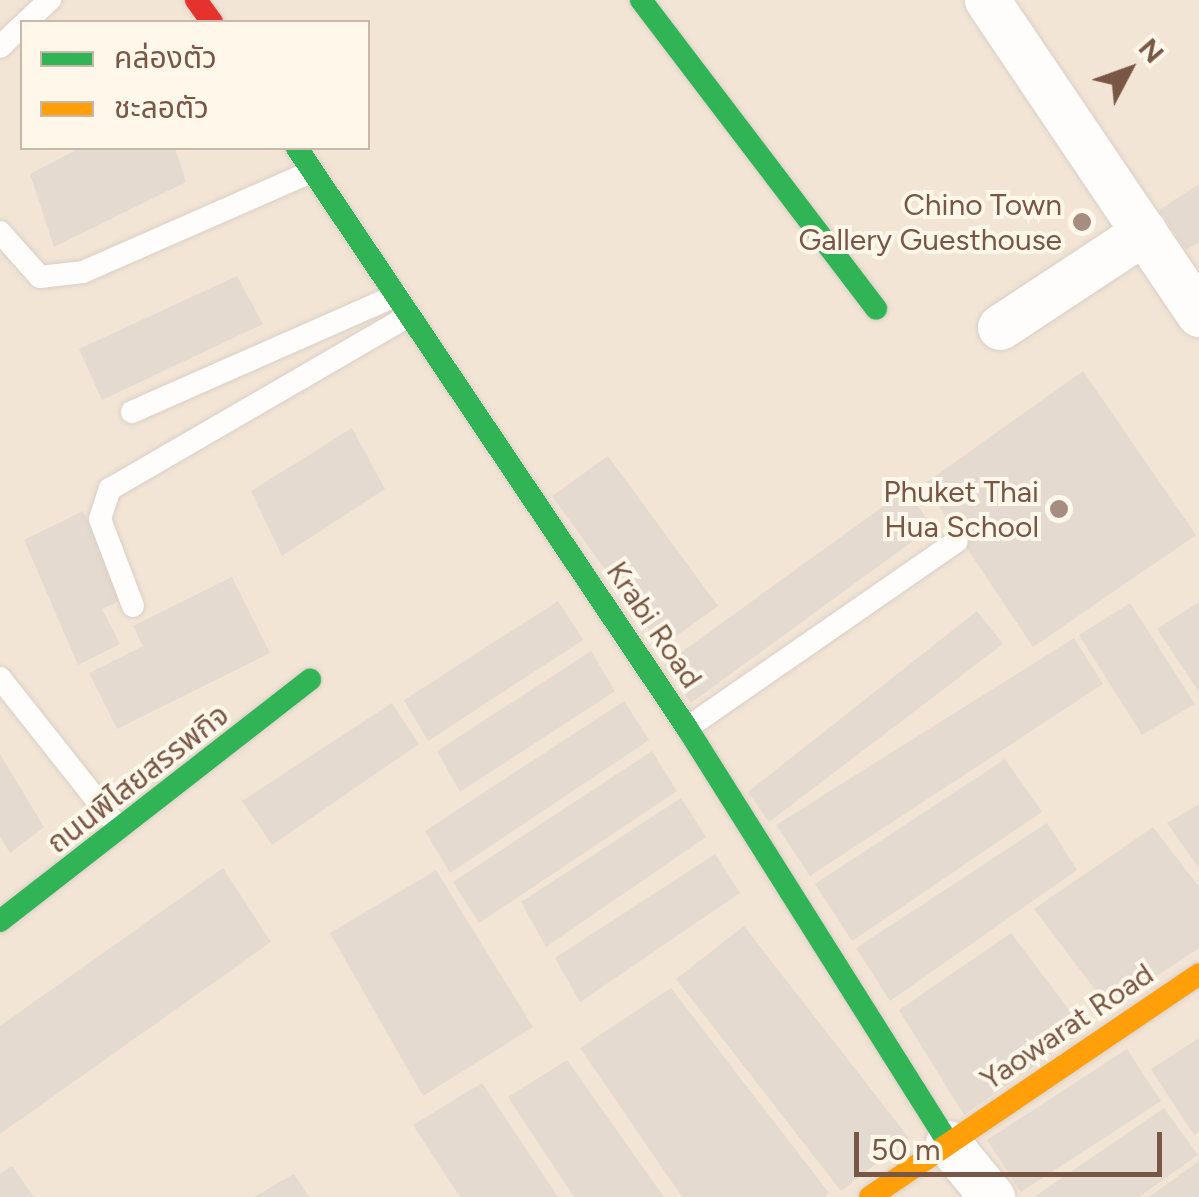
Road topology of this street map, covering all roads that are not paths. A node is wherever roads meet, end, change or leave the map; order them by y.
1 (50, 0) edge
2 (641, 0) edge
3 (987, 0) edge
4 (28, 20) edge
5 (20, 28) edge
6 (0, 47) edge
7 (298, 150) edge
8 (313, 171) junction
9 (0, 232) edge
10 (1144, 232) junction
11 (397, 295) junction
12 (876, 309) dead end
13 (1199, 314) edge
14 (410, 315) junction
15 (1000, 327) dead end
16 (132, 412) dead end
17 (956, 542) dead end
18 (134, 606) dead end
19 (0, 678) edge
20 (310, 680) dead end
21 (686, 728) junction
22 (124, 833) junction
23 (0, 878) edge
24 (9, 915) edge
25 (1199, 974) edge
26 (948, 1143) junction
27 (870, 1197) edge
28 (992, 1197) edge

1 - 4 lane
2 - 12 street
3 - 10 street
5 - 6 lane
7 - 8 street, Krabi Road
8 - 9 lane
8 - 11 street, Krabi Road
10 - 13 street
10 - 15 street
11 - 14 street, Krabi Road
11 - 16 lane
14 - 18 lane
14 - 21 street, Krabi Road
17 - 21 lane
19 - 22 lane
20 - 22 street, ถนนพิไสยสรรพกิจ
21 - 26 street, Krabi Road
22 - 24 street, ถนนพิไสยสรรพกิจ
23 - 24 lane
25 - 26 street, Yaowarat Road
26 - 27 street, Yaowarat Road
26 - 28 street

